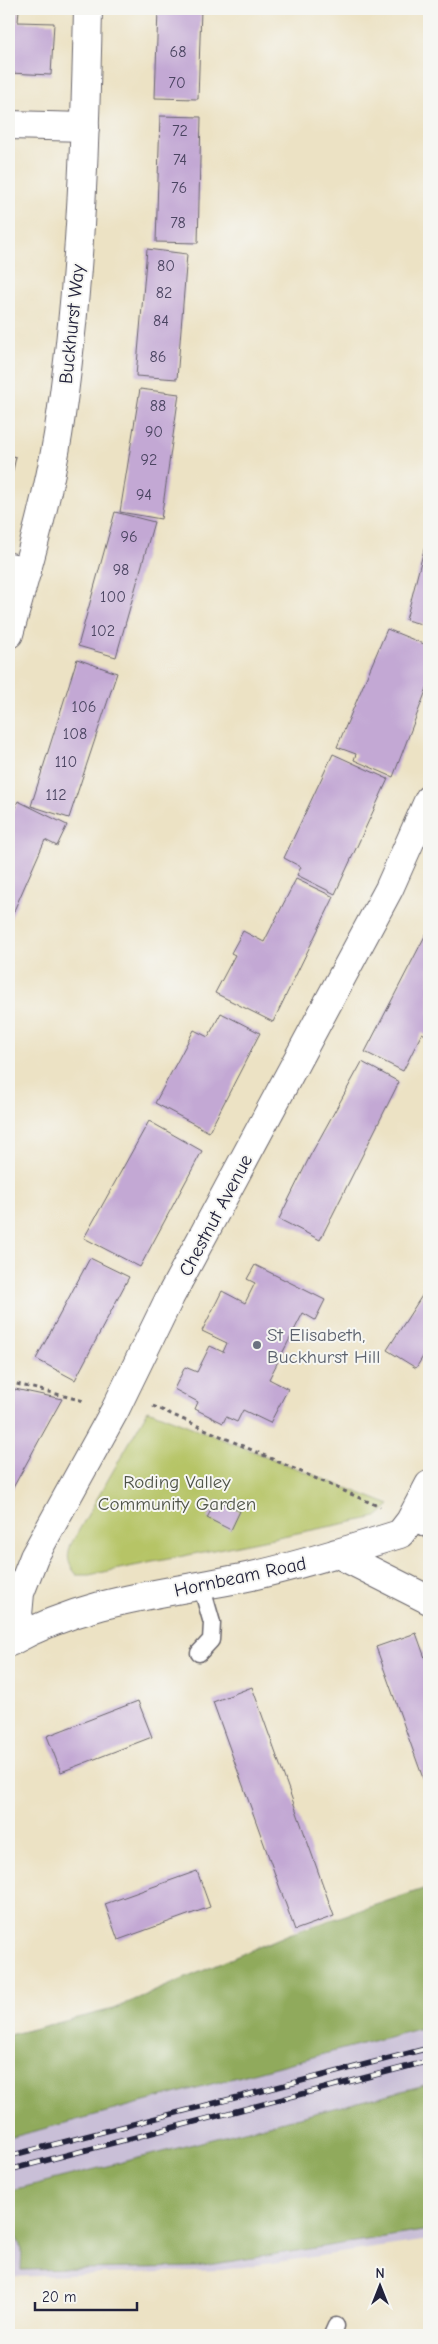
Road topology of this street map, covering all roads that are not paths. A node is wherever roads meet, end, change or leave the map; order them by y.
1 (88, 9) edge
2 (9, 125) edge
3 (85, 127) junction
4 (18, 569) edge
5 (9, 634) edge
6 (429, 799) edge
7 (429, 1484) edge
8 (420, 1525) edge
9 (336, 1554) junction
10 (200, 1585) junction
11 (429, 1600) edge
12 (17, 1638) edge
13 (199, 1653) dead end

1 - 3 street, Buckhurst Way
2 - 3 street
3 - 4 street, Buckhurst Way
4 - 5 street, Buckhurst Way
6 - 12 street, Chestnut Avenue
7 - 8 street, Hornbeam Road
8 - 9 street, Hornbeam Road
9 - 10 street, Hornbeam Road
9 - 11 street
10 - 12 street, Hornbeam Road
10 - 13 lane

